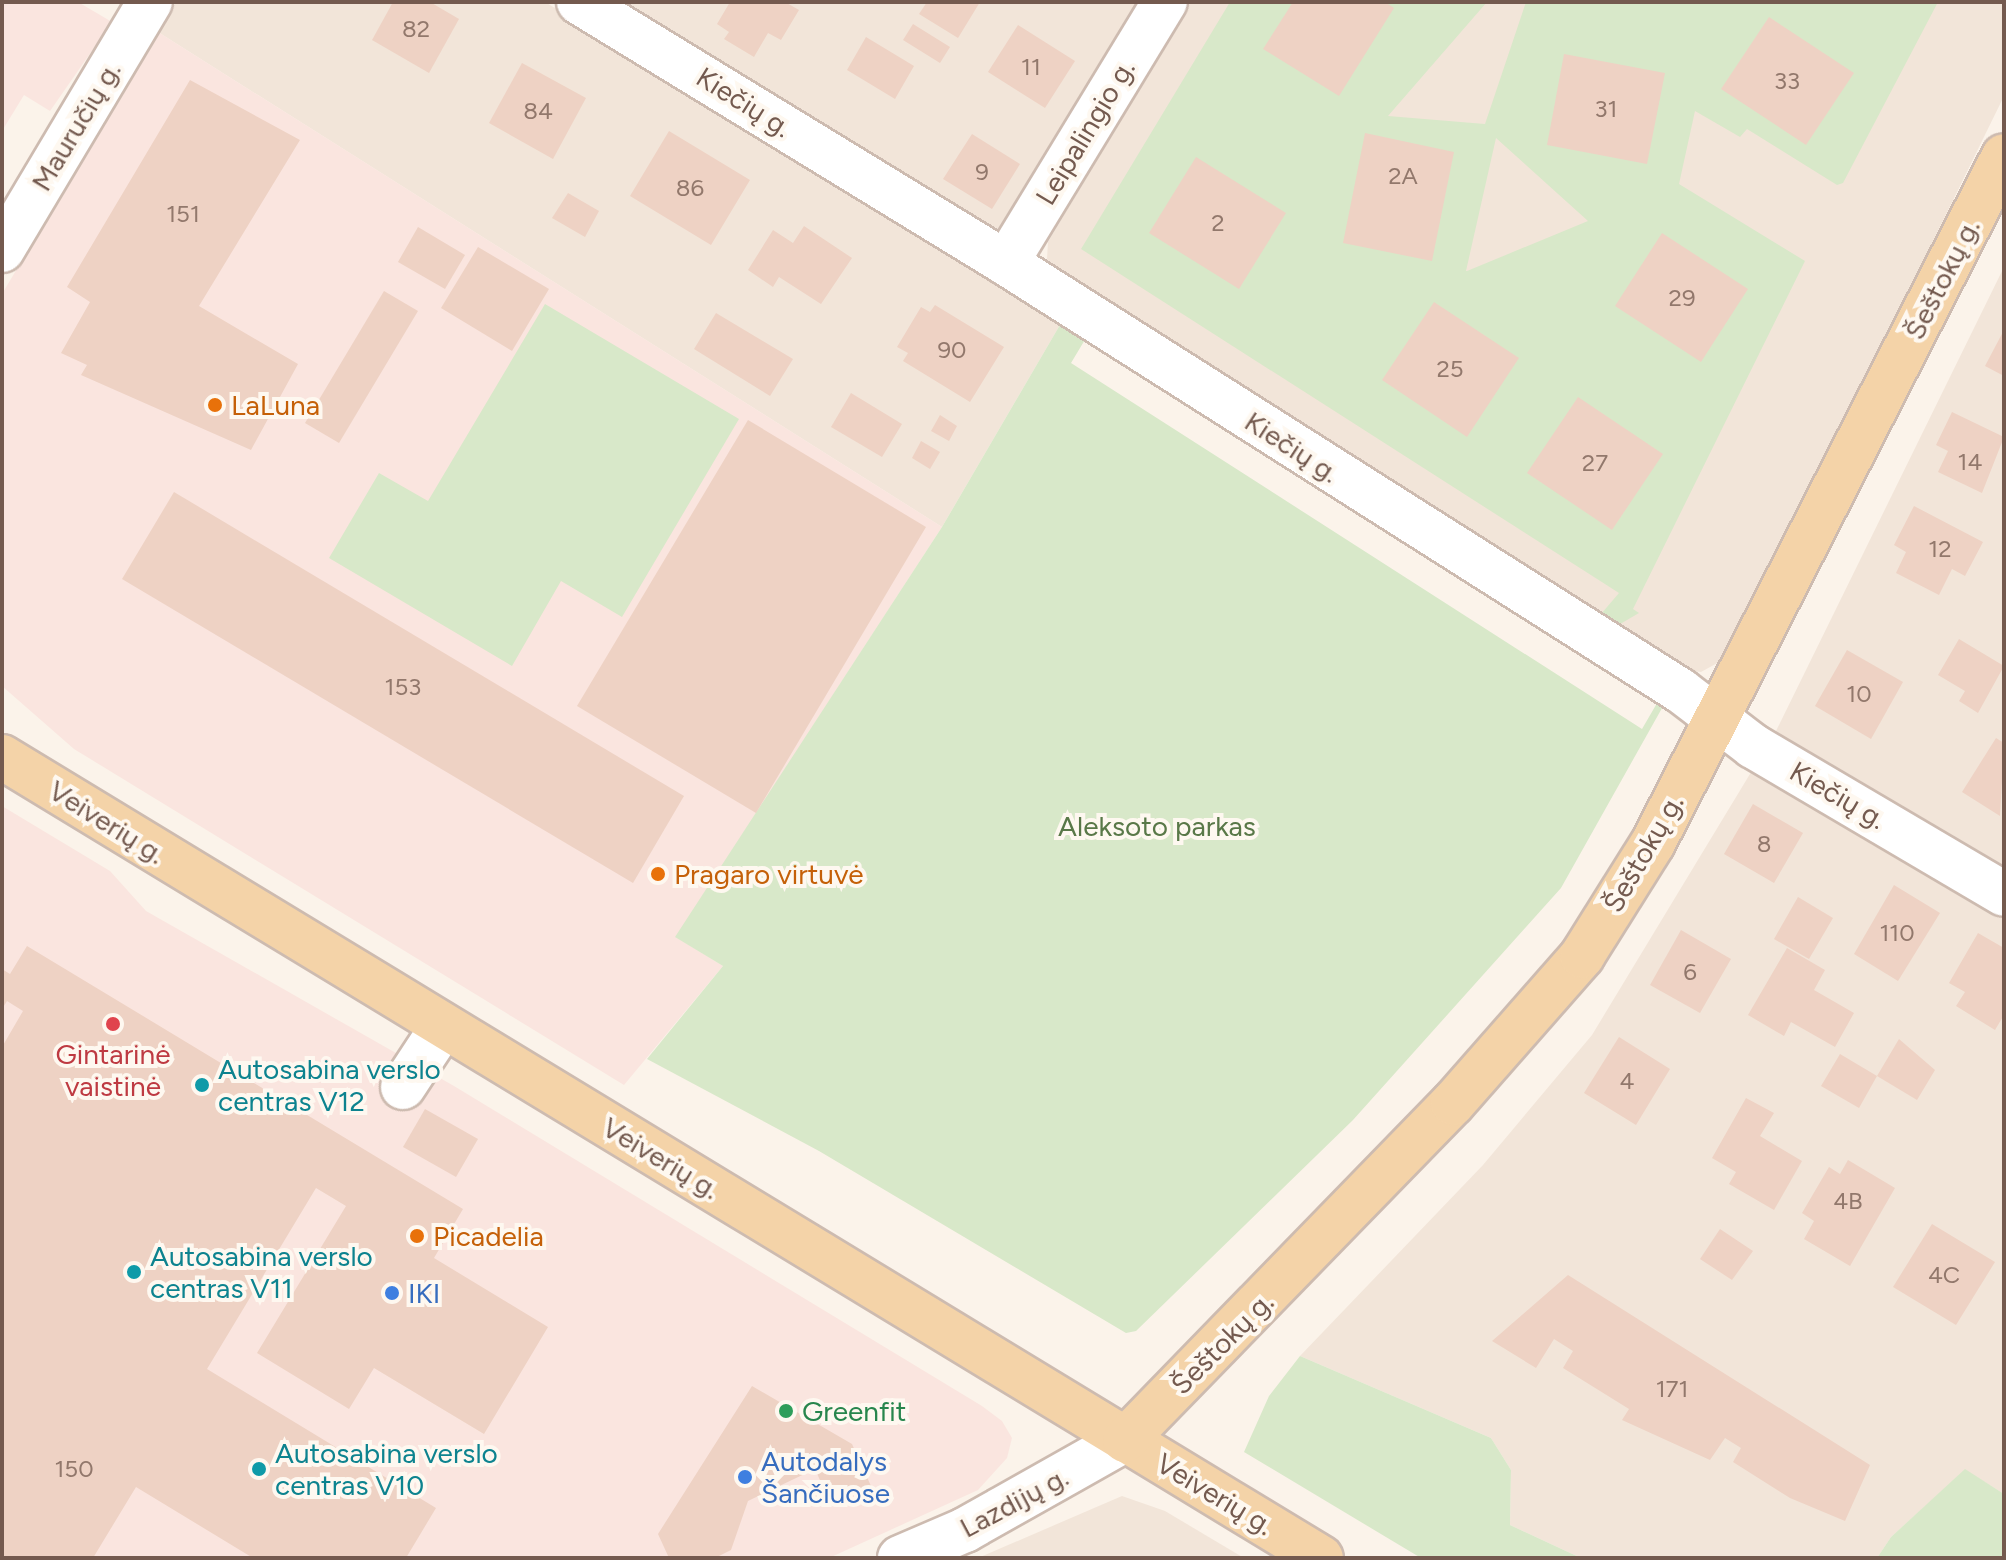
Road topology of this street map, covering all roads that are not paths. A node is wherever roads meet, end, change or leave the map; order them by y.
1 (150, 2) edge
2 (579, 2) edge
3 (1165, 2) edge
4 (2004, 156) edge
5 (2, 250) edge
6 (1006, 263) junction
7 (1717, 718) junction
8 (2, 757) edge
9 (2004, 894) edge
10 (443, 1026) junction
11 (403, 1087) dead end
12 (1125, 1440) junction
13 (900, 1558) edge
14 (1321, 1558) edge

1 - 5 street, Mauručių g.
2 - 6 street, Kiečių g.
3 - 6 street, Leipalingio g.
4 - 7 main road, Šeštokų g.
6 - 7 street, Kiečių g.
7 - 9 street, Kiečių g.
7 - 12 main road, Šeštokų g.
8 - 10 main road, Veiverių g.
10 - 11 street
10 - 12 main road, Veiverių g.
12 - 13 street, Lazdijų g.
12 - 14 main road, Veiverių g.

